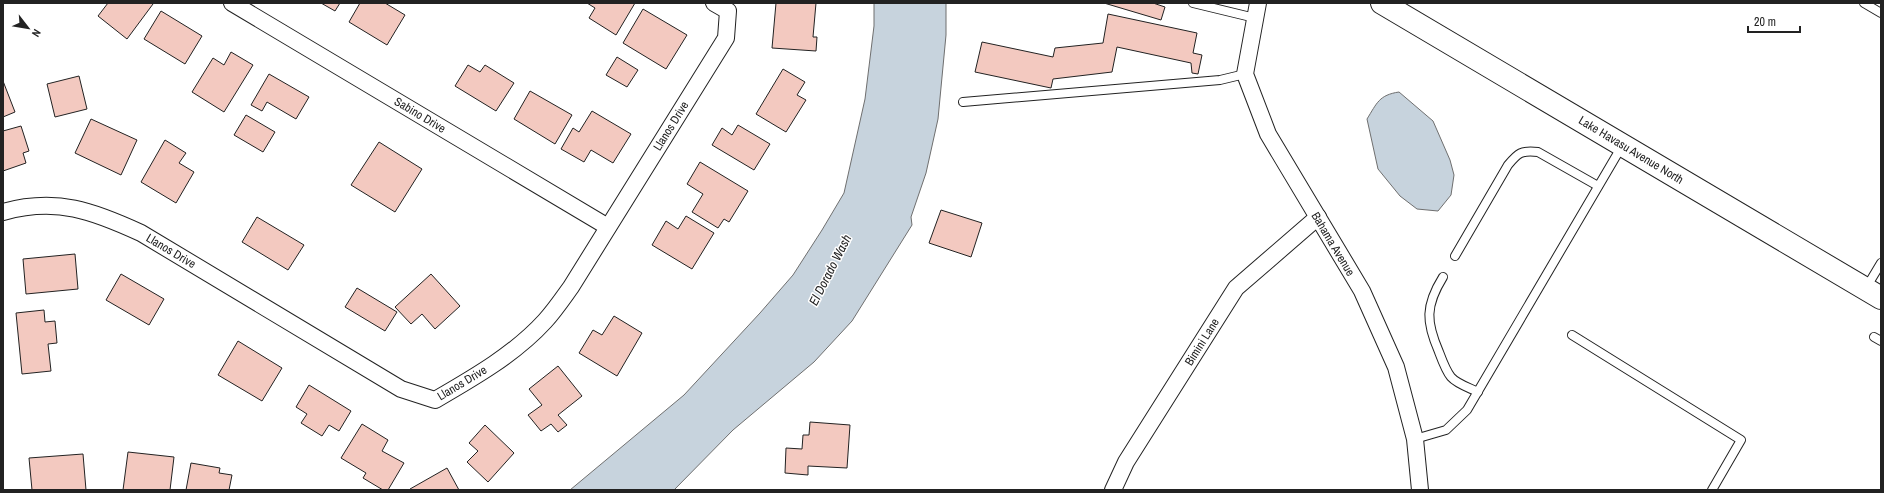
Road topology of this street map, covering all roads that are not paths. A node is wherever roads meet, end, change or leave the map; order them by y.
1 (232, 3) edge
2 (714, 3) edge
3 (1193, 3) edge
4 (1382, 3) edge
5 (1864, 3) edge
6 (1257, 10) edge
7 (1881, 13) edge
8 (1245, 74) junction
9 (964, 102) dead end
10 (1623, 145) junction
11 (1598, 186) junction
12 (3, 212) edge
13 (1318, 217) junction
14 (608, 226) junction
15 (1455, 256) dead end
16 (1881, 264) edge
17 (1443, 277) dead end
18 (1873, 293) edge
19 (1572, 335) dead end
20 (1478, 392) junction
21 (1415, 439) junction
22 (1113, 490) edge
23 (1420, 490) edge
24 (1712, 490) edge

1 - 14 street, Sabino Drive
2 - 14 street, Llanos Drive
3 - 6 lane
4 - 10 main road, Lake Havasu Avenue North
5 - 7 lane
6 - 8 street
8 - 9 lane
8 - 13 street, Bahama Avenue
10 - 11 lane
10 - 18 main road, Lake Havasu Avenue North
11 - 15 lane
11 - 20 lane
12 - 14 street, Llanos Drive
13 - 21 street, Bahama Avenue
13 - 22 street, Bimini Lane
16 - 18 lane
17 - 20 lane
19 - 24 lane
20 - 21 lane
21 - 23 street, Bahama Avenue

